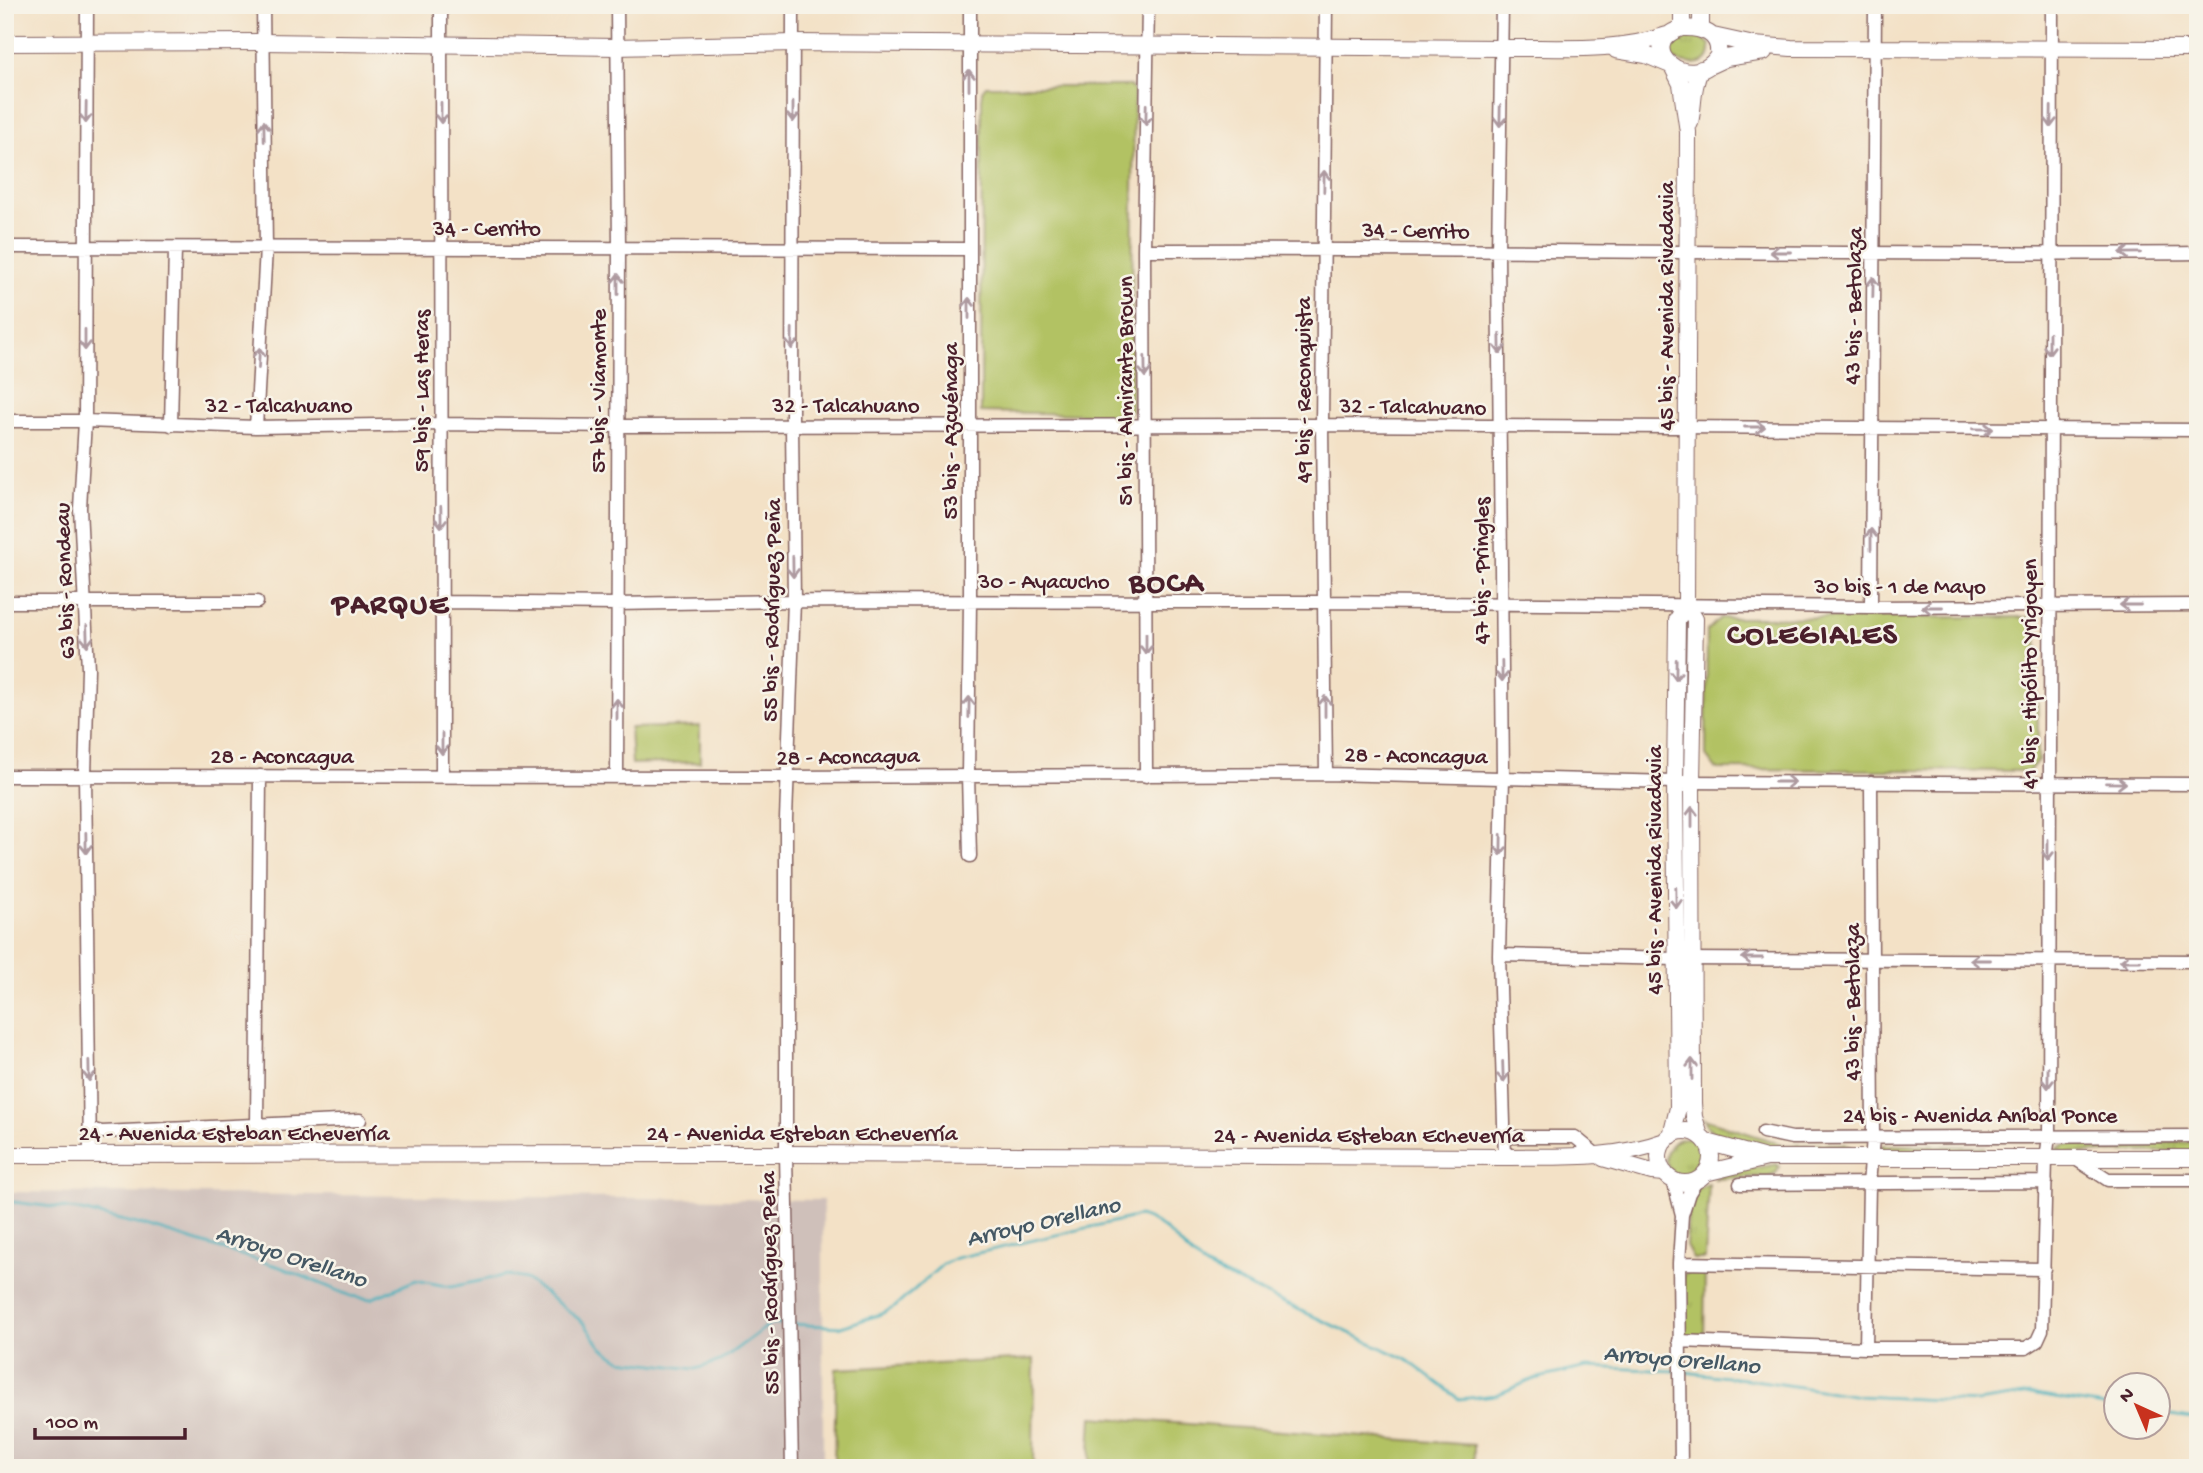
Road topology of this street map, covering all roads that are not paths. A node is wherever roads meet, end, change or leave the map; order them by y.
1 (86, 5) edge
2 (263, 5) edge
3 (442, 5) edge
4 (617, 5) edge
5 (793, 5) edge
6 (970, 5) edge
7 (1148, 5) edge
8 (1326, 5) edge
9 (1502, 5) edge
10 (1682, 5) edge
11 (1700, 5) edge
12 (1875, 5) edge
13 (2052, 5) edge
14 (1675, 31) junction
15 (1707, 33) junction
16 (263, 42) junction
17 (5, 43) edge
18 (793, 43) junction
19 (87, 45) junction
20 (442, 45) junction
21 (969, 46) junction
22 (1604, 46) junction
23 (617, 47) junction
24 (1147, 47) junction
25 (1326, 48) junction
26 (1501, 48) junction
27 (1791, 48) junction
28 (2052, 48) junction
29 (1874, 49) junction
30 (2198, 49) edge
31 (1672, 66) junction
32 (1704, 69) junction
33 (1688, 132) junction
34 (5, 247) edge
35 (85, 247) junction
36 (175, 248) junction
37 (266, 248) junction
38 (441, 248) junction
39 (619, 249) junction
40 (969, 249) junction
41 (1324, 249) junction
42 (793, 250) junction
43 (1144, 250) junction
44 (1498, 251) junction
45 (1688, 252) junction
46 (1874, 253) junction
47 (2198, 253) edge
48 (2049, 254) junction
49 (5, 421) edge
50 (85, 421) junction
51 (440, 424) junction
52 (171, 425) junction
53 (792, 425) junction
54 (969, 425) junction
55 (1322, 425) junction
56 (618, 426) junction
57 (1145, 426) junction
58 (256, 427) junction
59 (1687, 427) junction
60 (1871, 427) junction
61 (1501, 428) junction
62 (2049, 430) junction
63 (2198, 430) edge
64 (794, 601) junction
65 (970, 601) junction
66 (5, 602) edge
67 (443, 602) junction
68 (1145, 602) junction
69 (1325, 602) junction
70 (257, 603) dead end
71 (1501, 603) junction
72 (86, 604) junction
73 (616, 604) junction
74 (1686, 605) junction
75 (2198, 605) edge
76 (2049, 606) junction
77 (1871, 607) junction
78 (1326, 774) junction
79 (85, 775) junction
80 (968, 775) junction
81 (5, 776) edge
82 (260, 776) junction
83 (442, 776) junction
84 (1146, 776) junction
85 (617, 777) junction
86 (788, 777) junction
87 (1503, 777) junction
88 (1675, 782) junction
89 (1692, 782) junction
90 (1871, 782) junction
91 (2048, 782) junction
92 (2198, 784) edge
93 (970, 856) dead end
94 (1499, 955) junction
95 (1684, 958) junction
96 (1871, 959) junction
97 (2048, 960) junction
98 (2198, 961) edge
99 (360, 1120) dead end
100 (257, 1125) junction
101 (90, 1129) junction
102 (1763, 1132) dead end
103 (2198, 1136) edge
104 (1506, 1137) junction
105 (2049, 1137) junction
106 (1668, 1138) junction
107 (1873, 1138) junction
108 (1704, 1139) junction
109 (90, 1154) junction
110 (786, 1154) junction
111 (5, 1155) edge
112 (1598, 1156) junction
113 (1505, 1157) junction
114 (1767, 1158) junction
115 (1872, 1158) junction
116 (2046, 1158) junction
117 (2073, 1158) junction
118 (2198, 1158) edge
119 (1669, 1176) junction
120 (1701, 1177) junction
121 (2198, 1180) edge
122 (2046, 1182) junction
123 (1740, 1184) dead end
124 (1869, 1184) junction
125 (1682, 1215) junction
126 (1679, 1263) junction
127 (1866, 1268) junction
128 (2044, 1269) junction
129 (1679, 1348) junction
130 (1866, 1348) junction
131 (792, 1468) edge
132 (1681, 1468) edge

1 - 19 street, 63 bis - Rondeau
2 - 16 street
3 - 20 street, 59 bis - Las Heras
4 - 23 street, 57 bis - Viamonte
5 - 18 street, 55 bis - Rodríguez Peña
6 - 21 street, 53 bis - Azcuénaga
7 - 24 street, 51 bis - Almirante Brown
8 - 25 street, 49 bis - Reconquista
9 - 26 street, 47 bis - Pringles
10 - 14 main road
11 - 15 main road
12 - 29 street, 43 bis - Betolaza
13 - 28 street, 41 bis - Hipólito Yrigoyen
14 - 15 main road
14 - 22 main road
14 - 31 main road
15 - 27 main road
15 - 32 main road
16 - 19 main road
16 - 20 main road
37 -> 16 street
17 - 19 main road
18 - 21 main road
18 - 23 main road
18 -> 42 street, 55 bis - Rodríguez Peña
19 -> 35 street, 63 bis - Rondeau
20 - 23 main road
20 -> 38 street, 59 bis - Las Heras
21 - 24 main road
40 -> 21 street, 53 bis - Azcuénaga
22 - 26 main road
22 - 31 main road
23 - 39 street, 57 bis - Viamonte
24 - 25 main road
24 -> 43 street, 51 bis - Almirante Brown
25 - 26 main road
41 -> 25 street, 49 bis - Reconquista
26 -> 44 street, 47 bis - Pringles
27 - 29 main road
27 - 32 main road
28 - 29 main road
28 - 30 main road
28 -> 48 street, 41 bis - Hipólito Yrigoyen
29 - 46 street, 43 bis - Betolaza
31 - 32 main road
31 - 33 main road, 45 bis - Avenida Rivadavia
32 - 33 main road, 45 bis - Avenida Rivadavia
33 - 45 main road, 45 bis - Avenida Rivadavia
34 - 35 street, 34 - Cerrito
35 - 36 street, 34 - Cerrito
35 -> 50 street, 63 bis - Rondeau
36 - 37 street, 34 - Cerrito
36 - 52 street
37 - 38 street, 34 - Cerrito
58 -> 37 street
38 - 39 street, 34 - Cerrito
38 - 51 street, 59 bis - Las Heras
39 - 42 street, 34 - Cerrito
56 -> 39 street, 57 bis - Viamonte
40 - 42 street, 34 - Cerrito
54 -> 40 street, 53 bis - Azcuénaga
41 - 43 street, 34 - Cerrito
41 - 44 street, 34 - Cerrito
41 - 55 street, 49 bis - Reconquista
42 -> 53 street, 55 bis - Rodríguez Peña
43 -> 57 street, 51 bis - Almirante Brown
44 - 45 street, 34 - Cerrito
44 -> 61 street, 47 bis - Pringles
46 -> 45 street, 34 - Cerrito
45 - 59 main road, 45 bis - Avenida Rivadavia
46 - 48 street, 34 - Cerrito
60 -> 46 street, 43 bis - Betolaza
47 -> 48 street, 34 - Cerrito
48 -> 62 street, 41 bis - Hipólito Yrigoyen
49 - 50 street, 32 - Talcahuano
50 - 52 street, 32 - Talcahuano
50 - 72 street, 63 bis - Rondeau
51 - 56 street, 32 - Talcahuano
51 - 58 street, 32 - Talcahuano
51 -> 67 street, 59 bis - Las Heras
52 - 58 street, 32 - Talcahuano
53 - 54 street, 32 - Talcahuano
53 - 56 street, 32 - Talcahuano
53 -> 64 street, 55 bis - Rodríguez Peña
54 - 57 street, 32 - Talcahuano
54 - 65 street, 53 bis - Azcuénaga
55 - 57 street, 32 - Talcahuano
55 - 61 street, 32 - Talcahuano
55 - 69 street, 49 bis - Reconquista
56 - 73 street, 57 bis - Viamonte
57 - 68 street, 51 bis - Almirante Brown
59 -> 60 street, 32 - Talcahuano
59 - 61 street, 32 - Talcahuano
59 - 74 main road, 45 bis - Avenida Rivadavia
60 -> 62 street, 32 - Talcahuano
77 -> 60 street, 43 bis - Betolaza
61 - 71 street, 47 bis - Pringles
62 - 63 street, 32 - Talcahuano
62 - 76 street, 41 bis - Hipólito Yrigoyen
64 - 65 street, 30 - Ayacucho
64 - 73 street, 30 - Ayacucho
64 - 86 street, 55 bis - Rodríguez Peña
65 - 68 street, 30 - Ayacucho
80 -> 65 street, 53 bis - Azcuénaga
66 - 72 street
67 - 73 street, 30 - Ayacucho
67 -> 83 street, 59 bis - Las Heras
68 - 69 street, 30 - Ayacucho
68 -> 84 street, 51 bis - Almirante Brown
69 - 71 street, 30 - Ayacucho
78 -> 69 street, 49 bis - Reconquista
70 - 72 street
71 - 74 street, 30 - Ayacucho
71 -> 87 street, 47 bis - Pringles
72 -> 79 street, 63 bis - Rondeau
85 -> 73 street, 57 bis - Viamonte
74 - 77 street, 30 bis - 1 de Mayo
74 -> 88 main road, 45 bis - Avenida Rivadavia
74 - 89 main road, 45 bis - Avenida Rivadavia
75 -> 76 street, 30 bis - 1 de Mayo
76 -> 77 street, 30 bis - 1 de Mayo
76 - 91 street, 41 bis - Hipólito Yrigoyen
78 - 84 street, 28 - Aconcagua
78 - 87 street, 28 - Aconcagua
79 - 81 street, 28 - Aconcagua
79 - 82 street, 28 - Aconcagua
79 -> 101 street, 63 bis - Rondeau
80 - 84 street, 28 - Aconcagua
80 - 86 street, 28 - Aconcagua
80 - 93 street, 53 bis - Azcuénaga
82 - 83 street, 28 - Aconcagua
82 - 100 street
83 - 85 street, 28 - Aconcagua
85 - 86 street, 28 - Aconcagua
86 - 110 street, 55 bis - Rodríguez Peña
87 - 88 street, 28 - Aconcagua
87 -> 94 street, 47 bis - Pringles
88 - 89 street, 28 - Aconcagua
88 -> 95 main road, 45 bis - Avenida Rivadavia
89 -> 90 street, 28 - Aconcagua
95 -> 89 main road, 45 bis - Avenida Rivadavia
90 - 91 street, 28 - Aconcagua
90 - 96 street, 43 bis - Betolaza
91 -> 92 street, 28 - Aconcagua
91 -> 97 street, 41 bis - Hipólito Yrigoyen
94 - 95 street
94 -> 104 street, 47 bis - Pringles
96 -> 95 street
95 - 106 main road, 45 bis - Avenida Rivadavia
108 -> 95 main road, 45 bis - Avenida Rivadavia
97 -> 96 street
96 - 107 street, 43 bis - Betolaza
98 -> 97 street
97 -> 105 street, 41 bis - Hipólito Yrigoyen
99 - 100 street
100 - 101 street
101 - 109 street, 63 bis - Rondeau
102 - 107 street, 24 bis - Avenida Aníbal Ponce
103 - 105 street, 24 bis - Avenida Aníbal Ponce
104 - 112 street, 24 - Avenida Esteban Echeverría
104 - 113 street, 47 bis - Pringles
105 - 107 street, 24 bis - Avenida Aníbal Ponce
105 - 116 street, 41 bis - Hipólito Yrigoyen
106 - 108 main road
106 - 112 main road, 24 - Avenida Esteban Echeverría
106 - 119 main road
107 - 115 street, 43 bis - Betolaza
108 - 114 main road, 24 bis - Avenida Aníbal Ponce
108 - 120 main road
109 - 110 main road, 24 - Avenida Esteban Echeverría
109 - 111 main road, 24 - Avenida Esteban Echeverría
110 - 113 main road, 24 - Avenida Esteban Echeverría
110 - 131 street, 55 bis - Rodríguez Peña
112 - 113 main road, 24 - Avenida Esteban Echeverría
112 - 119 main road, 24 - Avenida Esteban Echeverría
114 - 115 main road, 24 bis - Avenida Aníbal Ponce
114 - 120 main road, 24 bis - Avenida Aníbal Ponce
115 - 116 main road, 24 bis - Avenida Aníbal Ponce
115 - 124 street, 43 bis - Betolaza
116 - 117 main road, 24 bis - Avenida Aníbal Ponce
116 - 122 street, 41 bis - Hipólito Yrigoyen
117 - 118 main road, 24 bis - Avenida Aníbal Ponce
117 - 121 street, 24 bis - Avenida Aníbal Ponce
119 - 120 main road
119 - 125 street
120 - 125 street
122 - 124 street
122 - 128 street, 41 bis - Hipólito Yrigoyen
123 - 124 street
124 - 127 street, 43 bis - Betolaza
125 - 126 street
126 - 127 street
126 - 129 street
127 - 128 street
127 - 130 street, 43 bis - Betolaza
128 - 130 street, 41 bis - Hipólito Yrigoyen
129 - 130 street
129 - 132 street

